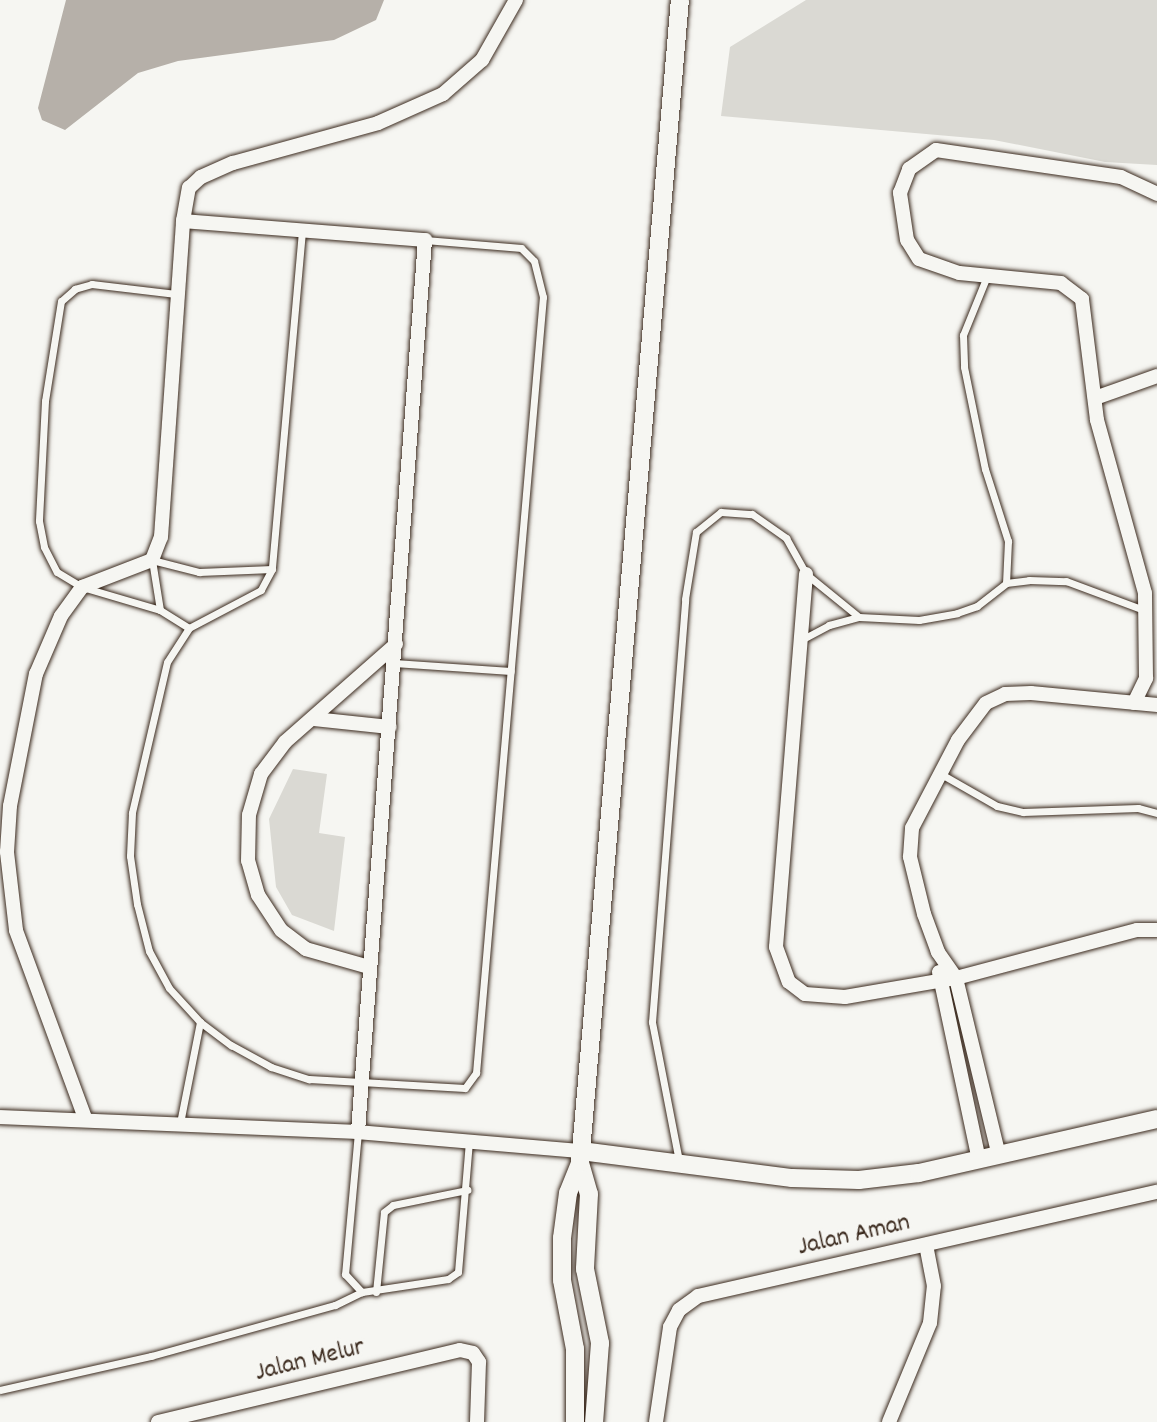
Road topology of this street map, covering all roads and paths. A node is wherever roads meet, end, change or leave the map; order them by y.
1 (516, 0) edge
2 (680, 0) edge
3 (1157, 194) edge
4 (183, 221) junction
5 (302, 231) junction
6 (425, 240) junction
7 (987, 276) junction
8 (176, 294) junction
9 (1157, 376) edge
10 (1095, 398) junction
11 (152, 560) junction
12 (272, 569) junction
13 (806, 574) junction
14 (1006, 583) junction
15 (82, 587) junction
16 (160, 610) junction
17 (1146, 611) junction
18 (859, 617) junction
19 (189, 628) junction
20 (800, 640) junction
21 (396, 644) junction
22 (1152, 650) edge
23 (394, 663) junction
24 (511, 671) junction
25 (1134, 703) junction
26 (1157, 705) edge
27 (314, 719) junction
28 (390, 727) junction
29 (938, 773) junction
30 (1157, 813) edge
31 (4, 854) edge
32 (1157, 930) edge
33 (938, 952) junction
34 (369, 967) junction
35 (956, 978) junction
36 (939, 981) junction
37 (200, 1022) junction
38 (360, 1085) junction
39 (0, 1117) edge
40 (85, 1118) junction
41 (1157, 1119) edge
42 (180, 1123) junction
43 (358, 1132) junction
44 (469, 1141) junction
45 (999, 1156) junction
46 (581, 1157) junction
47 (979, 1160) junction
48 (679, 1164) junction
49 (467, 1190) junction
50 (1157, 1192) edge
51 (926, 1245) junction
52 (362, 1292) junction
53 (376, 1292) junction
54 (0, 1390) edge
55 (584, 1416) edge
56 (158, 1422) edge
57 (477, 1422) edge
58 (656, 1422) edge
59 (889, 1422) edge

1 - 4 street
2 - 46 street
3 - 7 street
4 - 5 street
4 - 8 street
5 - 6 street
5 - 12 lane
6 - 21 street
6 - 24 lane
7 - 10 street
7 - 14 lane
8 - 11 street
8 - 15 lane
9 - 10 street
10 - 17 street
11 - 12 lane
11 - 15 street
11 - 16 lane
12 - 19 lane
13 - 18 lane
13 - 20 street
13 - 48 lane
14 - 17 lane
14 - 18 lane
15 - 16 lane
15 - 31 street
16 - 19 lane
17 - 22 street
18 - 20 lane
19 - 37 lane
20 - 36 street
21 - 23 street
21 - 27 street
22 - 25 street
23 - 24 lane
23 - 28 street
24 - 38 lane
25 - 26 street
25 - 29 street
27 - 28 street
27 - 34 street
28 - 34 street
29 - 30 lane
29 - 33 street
31 - 40 street
32 - 35 street
33 - 35 street
33 - 36 street
34 - 38 street
35 - 36 street
35 - 45 street
36 - 47 street
37 - 38 lane
37 - 42 lane
38 - 43 street
39 - 40 street
40 - 42 street
41 - 45 street
42 - 43 street
43 - 44 street
43 - 52 lane
44 - 46 street
44 - 49 lane
45 - 47 street
46 - 48 street
46 - 55 street
46 - 55 street
47 - 48 street
49 - 53 lane
49 - 53 lane
50 - 51 street, Jalan Aman
51 - 58 street, Jalan Aman
51 - 59 street
52 - 53 lane
52 - 54 lane
56 - 57 street, Jalan Melur

